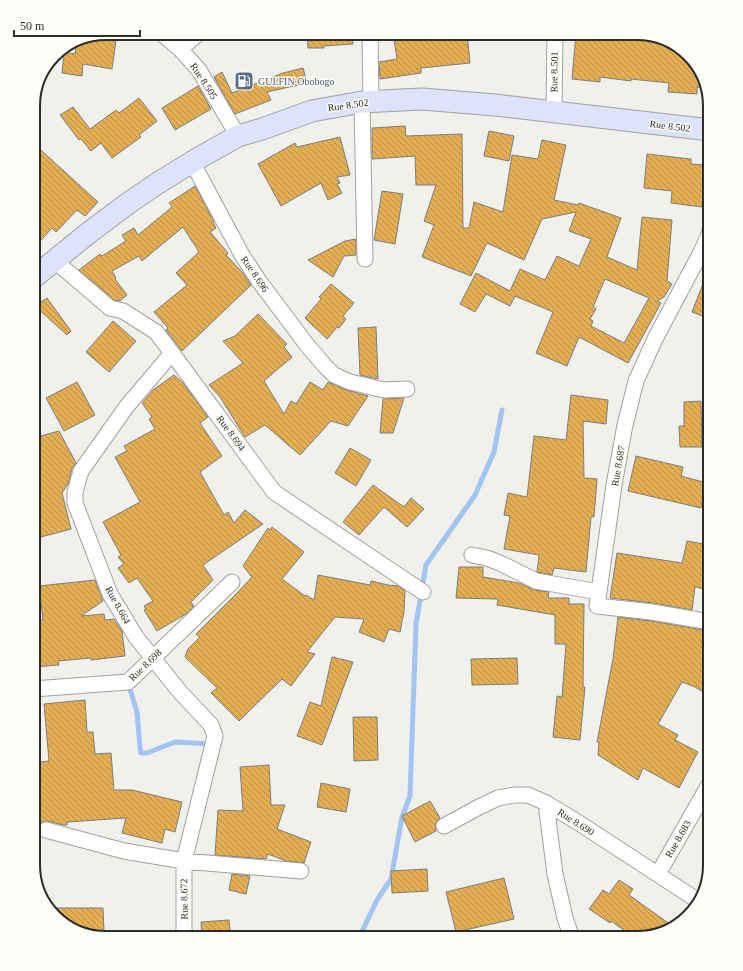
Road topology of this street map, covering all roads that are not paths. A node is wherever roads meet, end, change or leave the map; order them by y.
1 (169, 40) edge
2 (191, 40) edge
3 (370, 40) edge
4 (555, 40) edge
5 (180, 49) junction
6 (366, 102) junction
7 (554, 112) junction
8 (703, 129) edge
9 (238, 136) junction
10 (192, 162) junction
11 (703, 248) edge
12 (365, 259) dead end
13 (54, 260) junction
14 (40, 272) edge
15 (172, 353) junction
16 (407, 389) dead end
17 (472, 555) dead end
18 (232, 582) dead end
19 (423, 592) dead end
20 (599, 592) junction
21 (703, 621) edge
22 (152, 658) junction
23 (40, 688) edge
24 (703, 795) edge
25 (546, 803) junction
26 (444, 826) dead end
27 (46, 830) dead end
28 (184, 861) junction
29 (301, 871) dead end
30 (658, 874) junction
31 (694, 898) edge
32 (184, 931) edge
33 (570, 931) edge

1 - 5 street, Rue 8.505
2 - 5 street
3 - 6 street
4 - 7 street, Rue 8.501
5 - 9 street, Rue 8.505
6 - 7 main road, Rue 8.502
6 - 9 main road, Rue 8.502
6 - 12 street
7 - 8 main road, Rue 8.502
9 - 10 main road, Rue 8.502
10 - 13 main road, Rue 8.502
10 - 16 street, Rue 8.696
11 - 20 street, Rue 8.687
13 - 14 main road, Rue 8.502
13 - 15 street, Rue 8.694
15 - 19 street, Rue 8.694
15 - 22 street, Rue 8.664
17 - 20 street
18 - 22 street, Rue 8.698
20 - 21 street, Rue 8.687
22 - 23 street, Rue 8.698
22 - 28 street, Rue 8.664
24 - 30 street, Rue 8.683
25 - 26 street, Rue 8.690
25 - 30 street, Rue 8.690
25 - 33 street
27 - 28 street
28 - 29 street
28 - 32 street, Rue 8.672
30 - 31 street, Rue 8.690

